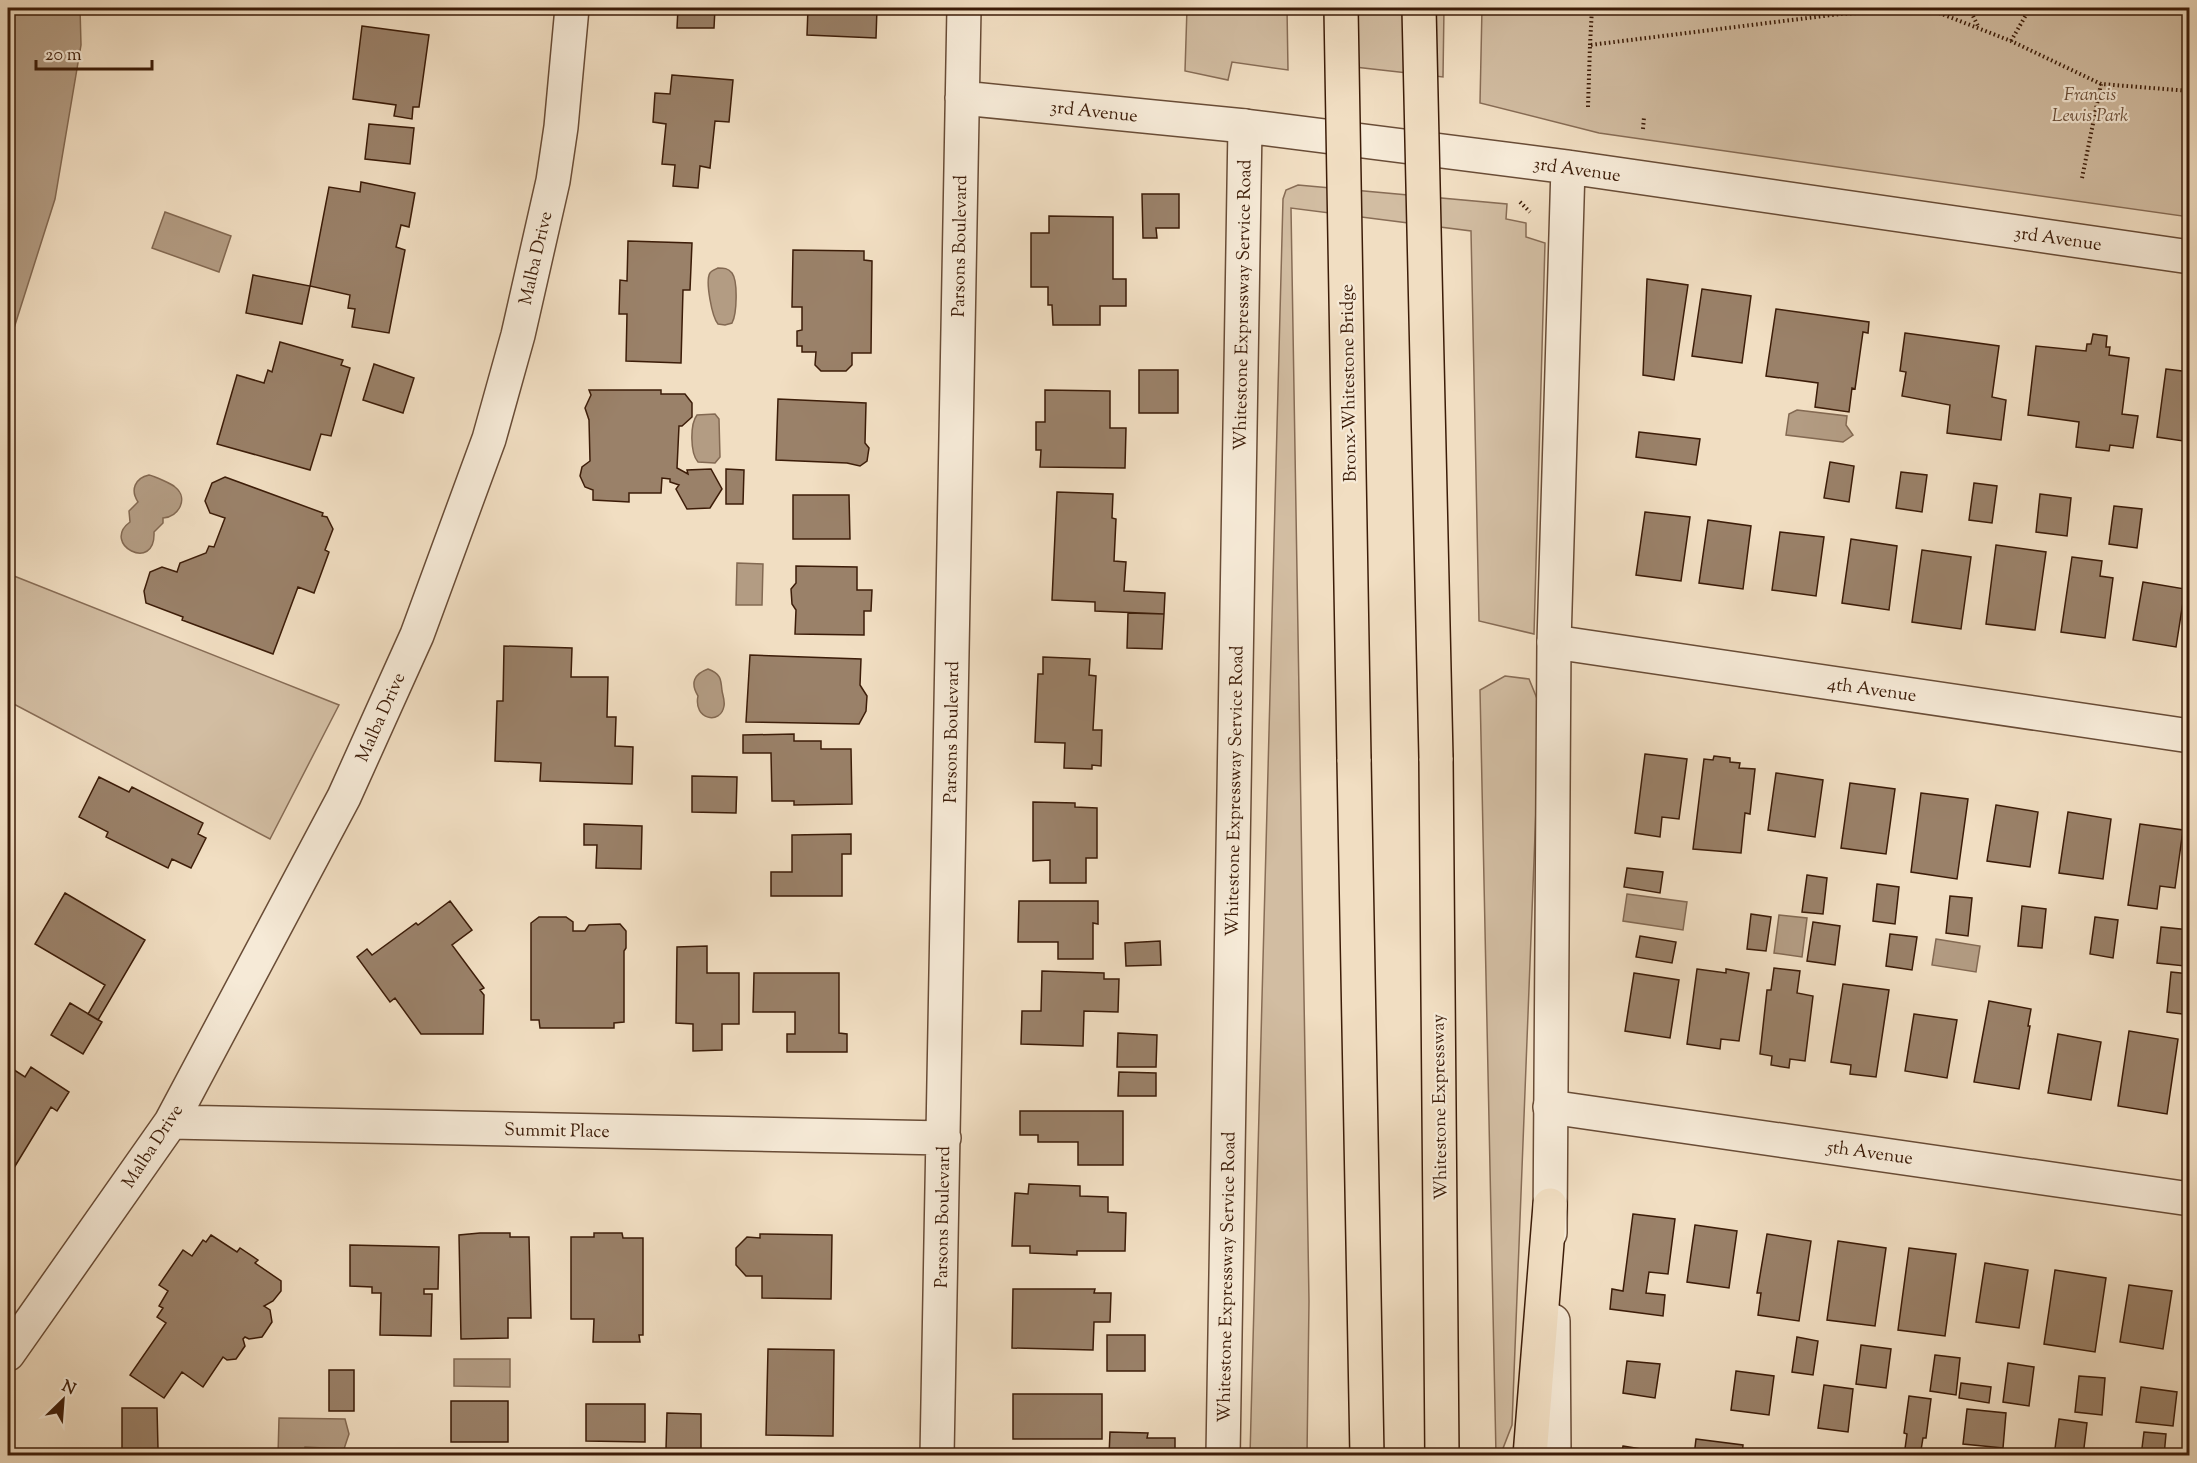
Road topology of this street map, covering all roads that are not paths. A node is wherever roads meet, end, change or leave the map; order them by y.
1 (572, 8) edge
2 (964, 8) edge
3 (1341, 8) edge
4 (1419, 8) edge
5 (962, 98) junction
6 (1245, 126) junction
7 (1568, 167) junction
8 (2190, 257) edge
9 (1554, 642) junction
10 (2190, 736) edge
11 (1550, 1107) junction
12 (171, 1122) junction
13 (944, 1138) junction
14 (2190, 1199) edge
15 (1550, 1205) junction
16 (8, 1354) edge
17 (937, 1455) edge
18 (1223, 1455) edge
19 (1367, 1455) edge
20 (1442, 1455) edge
21 (1530, 1455) edge
22 (1554, 1455) edge

1 - 12 street, Malba Drive
2 - 5 street, Parsons Boulevard
3 - 19 highway, Bronx-Whitestone Bridge, bridge
4 - 20 highway, Whitestone Expressway, bridge
5 - 6 street, 3rd Avenue
5 - 13 street, Parsons Boulevard
6 - 7 street, 3rd Avenue
6 - 18 street, Whitestone Expressway Service Road
7 - 8 street, 3rd Avenue
7 - 9 street
9 - 10 street, 4th Avenue
9 - 11 street
11 - 14 street, 5th Avenue
11 - 15 street
12 - 13 street, Summit Place
12 - 16 street, Malba Drive
13 - 17 street, Parsons Boulevard
15 - 21 highway
15 - 22 street

